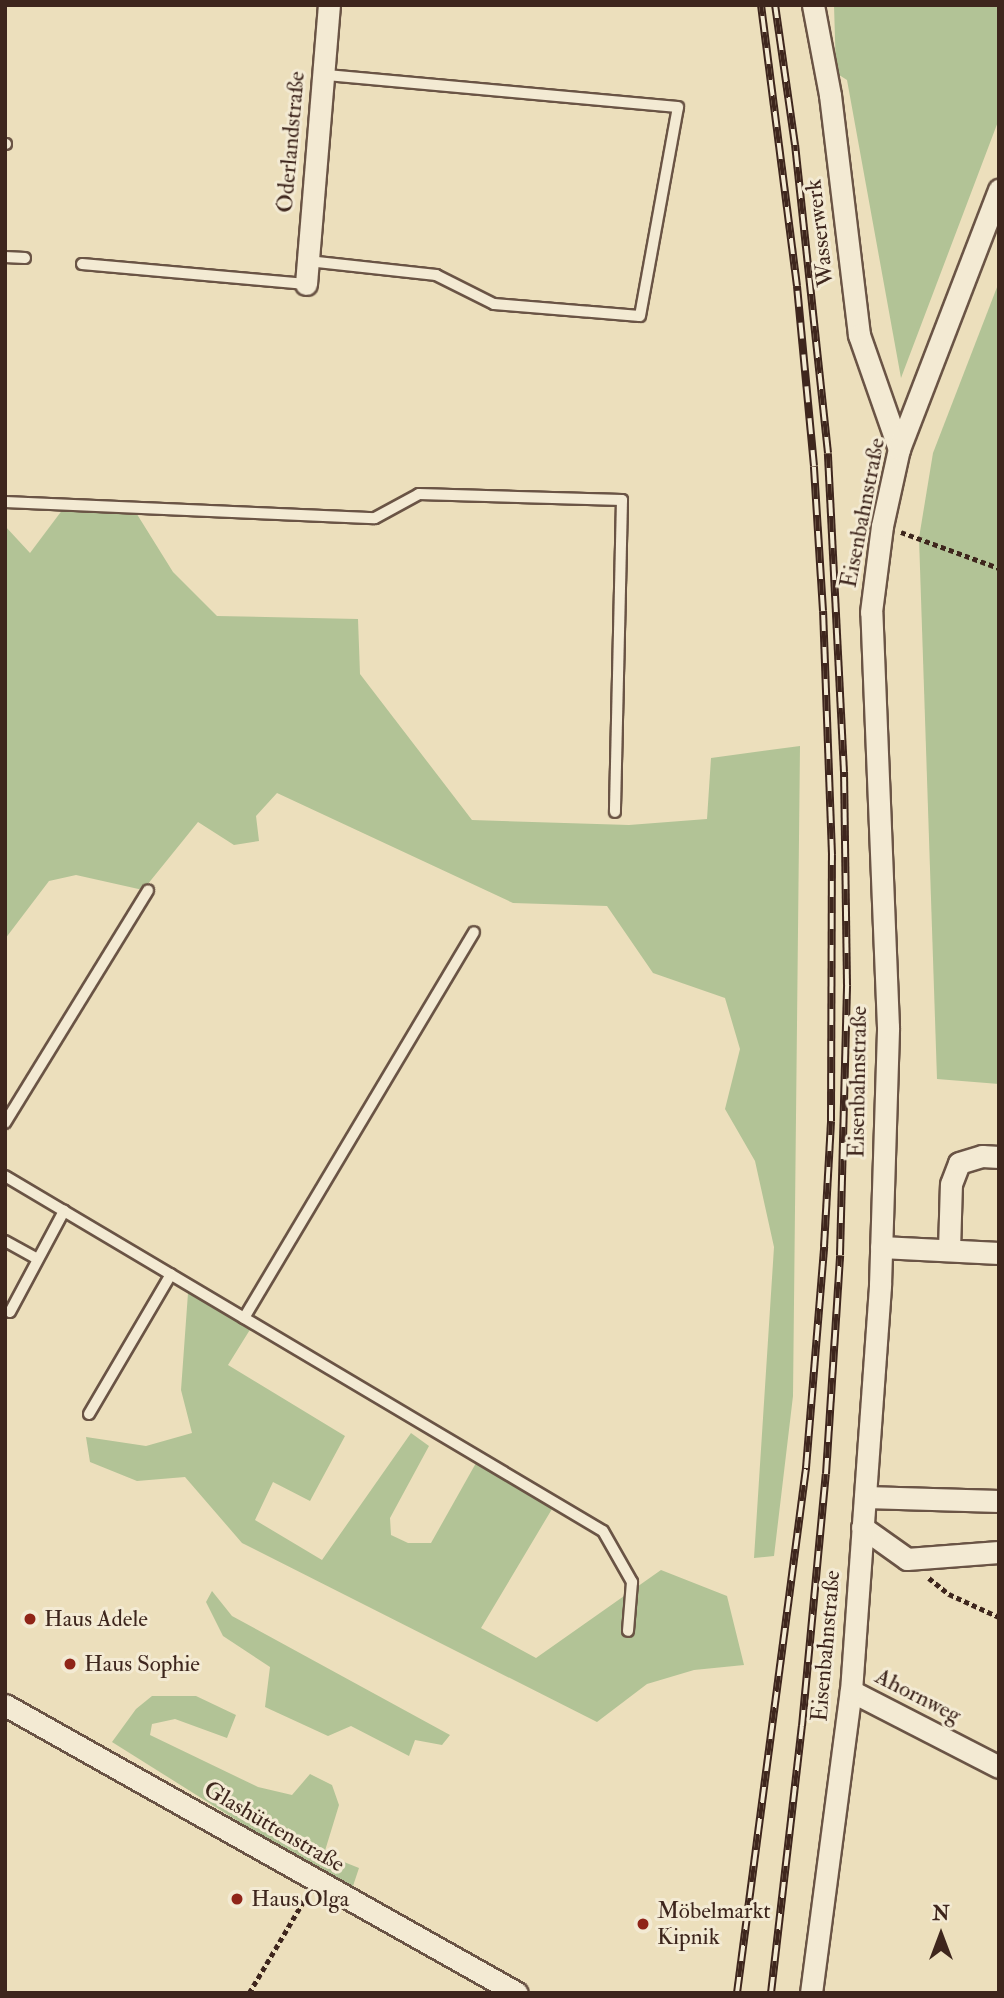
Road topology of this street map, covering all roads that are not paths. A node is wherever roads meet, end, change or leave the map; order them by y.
1 (329, 5) edge
2 (813, 5) edge
3 (323, 75) junction
4 (999, 190) edge
5 (5, 257) edge
6 (25, 258) dead end
7 (308, 261) junction
8 (82, 264) dead end
9 (306, 284) joint
10 (899, 449) junction
11 (5, 502) edge
12 (615, 812) dead end
13 (148, 891) dead end
14 (474, 932) dead end
15 (5, 1124) edge
16 (999, 1157) edge
17 (5, 1176) edge
18 (64, 1211) junction
19 (5, 1241) edge
20 (881, 1247) junction
21 (949, 1250) junction
22 (999, 1253) edge
23 (37, 1259) junction
24 (171, 1274) junction
25 (10, 1311) dead end
26 (244, 1318) junction
27 (89, 1414) dead end
28 (865, 1497) junction
29 (999, 1502) edge
30 (862, 1527) junction
31 (999, 1552) edge
32 (628, 1631) dead end
33 (851, 1691) junction
34 (5, 1705) edge
35 (999, 1767) edge
36 (517, 1993) edge
37 (811, 1993) edge

1 - 3 street, Oderlandstraße
2 - 10 street, Wasserwerk
3 - 7 street, Oderlandstraße
3 - 7 lane
4 - 10 street, Eisenbahnstraße
5 - 6 lane
7 - 9 street, Oderlandstraße
8 - 9 lane
10 - 20 street, Eisenbahnstraße
11 - 12 lane
13 - 15 lane
14 - 26 lane
16 - 21 street
17 - 18 lane
18 - 23 lane
18 - 24 lane
19 - 23 lane
20 - 21 street
20 - 28 street, Eisenbahnstraße
21 - 22 street
23 - 25 lane
24 - 26 lane
24 - 27 lane
26 - 32 lane
28 - 29 street
28 - 30 street, Eisenbahnstraße
30 - 31 street
30 - 33 street, Eisenbahnstraße
33 - 35 street, Ahornweg
33 - 37 street, Eisenbahnstraße
34 - 36 street, Glashüttenstraße

